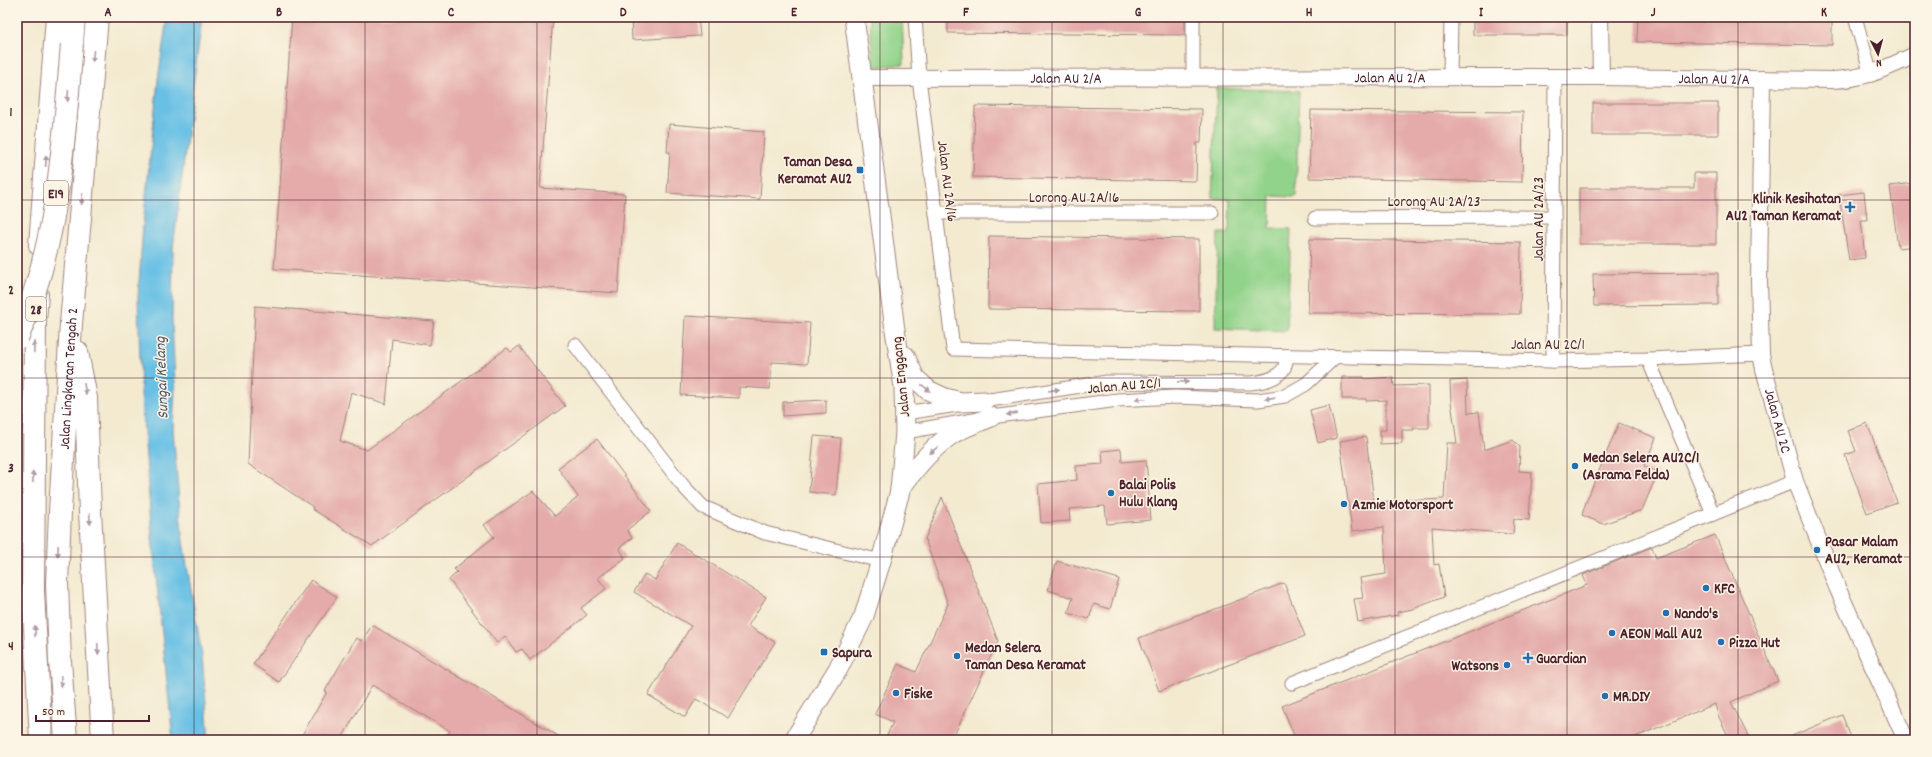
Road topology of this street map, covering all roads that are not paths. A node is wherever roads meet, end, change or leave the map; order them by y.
1 (57, 17) edge
2 (74, 17) edge
3 (97, 17) edge
4 (854, 17) edge
5 (915, 17) edge
6 (1193, 17) edge
7 (1451, 17) edge
8 (1600, 17) edge
9 (1855, 17) edge
10 (1915, 55) edge
11 (1871, 75) junction
12 (1450, 77) junction
13 (1555, 77) junction
14 (1601, 77) junction
15 (861, 78) junction
16 (918, 78) junction
17 (1193, 78) junction
18 (1762, 79) junction
19 (936, 213) junction
20 (1212, 213) dead end
21 (1554, 217) junction
22 (1314, 218) dead end
23 (72, 324) junction
24 (895, 330) junction
25 (17, 338) edge
26 (575, 345) dead end
27 (953, 349) joint
28 (1761, 354) junction
29 (1286, 356) junction
30 (1335, 357) junction
31 (1648, 359) junction
32 (1553, 361) junction
33 (988, 409) junction
34 (905, 413) junction
35 (905, 432) junction
36 (1795, 481) junction
37 (900, 491) junction
38 (1713, 514) junction
39 (881, 561) junction
40 (1292, 683) dead end
41 (42, 740) edge
42 (66, 740) edge
43 (103, 740) edge
44 (794, 740) edge
45 (1906, 740) edge

41 -> 1 highway, Jalan Lingkaran Tengah 2 / 28
2 -> 25 highway, E19, bridge
3 -> 23 highway, Jalan Lingkaran Tengah 2
4 - 15 main road, Jalan Enggang
5 - 16 street, Jalan AU 2A/16
6 - 17 street
7 - 12 street
8 - 14 street
9 - 11 street
10 - 11 street, Jalan AU 2/A
11 - 18 street, Jalan AU 2/A
12 - 13 street, Jalan AU 2/A
12 - 17 street, Jalan AU 2/A
13 - 14 street, Jalan AU 2/A
13 - 21 street, Jalan AU 2A/23
14 - 18 street, Jalan AU 2/A
15 - 16 street, Jalan AU 2/A
15 - 24 main road, Jalan Enggang
16 - 17 street, Jalan AU 2/A
16 - 19 street, Jalan AU 2A/16
18 - 28 street, Jalan AU 2C
19 - 20 street, Lorong AU 2A/16
19 - 27 street, Jalan AU 2A/16
21 - 22 street, Lorong AU 2A/23
21 - 32 street, Jalan AU 2A/23
23 -> 42 highway, Jalan Lingkaran Tengah 2
23 -> 43 highway
24 -> 33 main road
24 - 34 main road, Jalan Enggang
26 - 39 street
27 - 29 street, Jalan AU 2C/1
28 - 31 street, Jalan AU 2C/1
28 - 36 street, Jalan AU 2C
29 - 30 street, Jalan AU 2C/1
33 -> 29 street, Jalan AU 2C/1
30 - 32 street, Jalan AU 2C/1
30 -> 33 street, Jalan AU 2C/1
31 - 32 street, Jalan AU 2C/1
31 - 38 street
33 - 34 street, Jalan AU 2C/1
33 - 35 street, Jalan AU 2C/1
33 -> 37 main road
34 - 35 main road, Jalan Enggang
35 - 37 main road, Jalan Enggang
36 - 38 street
36 - 45 street, Jalan AU 2C
37 - 39 main road, Jalan Enggang
38 - 40 street
39 - 44 main road, Jalan Enggang

